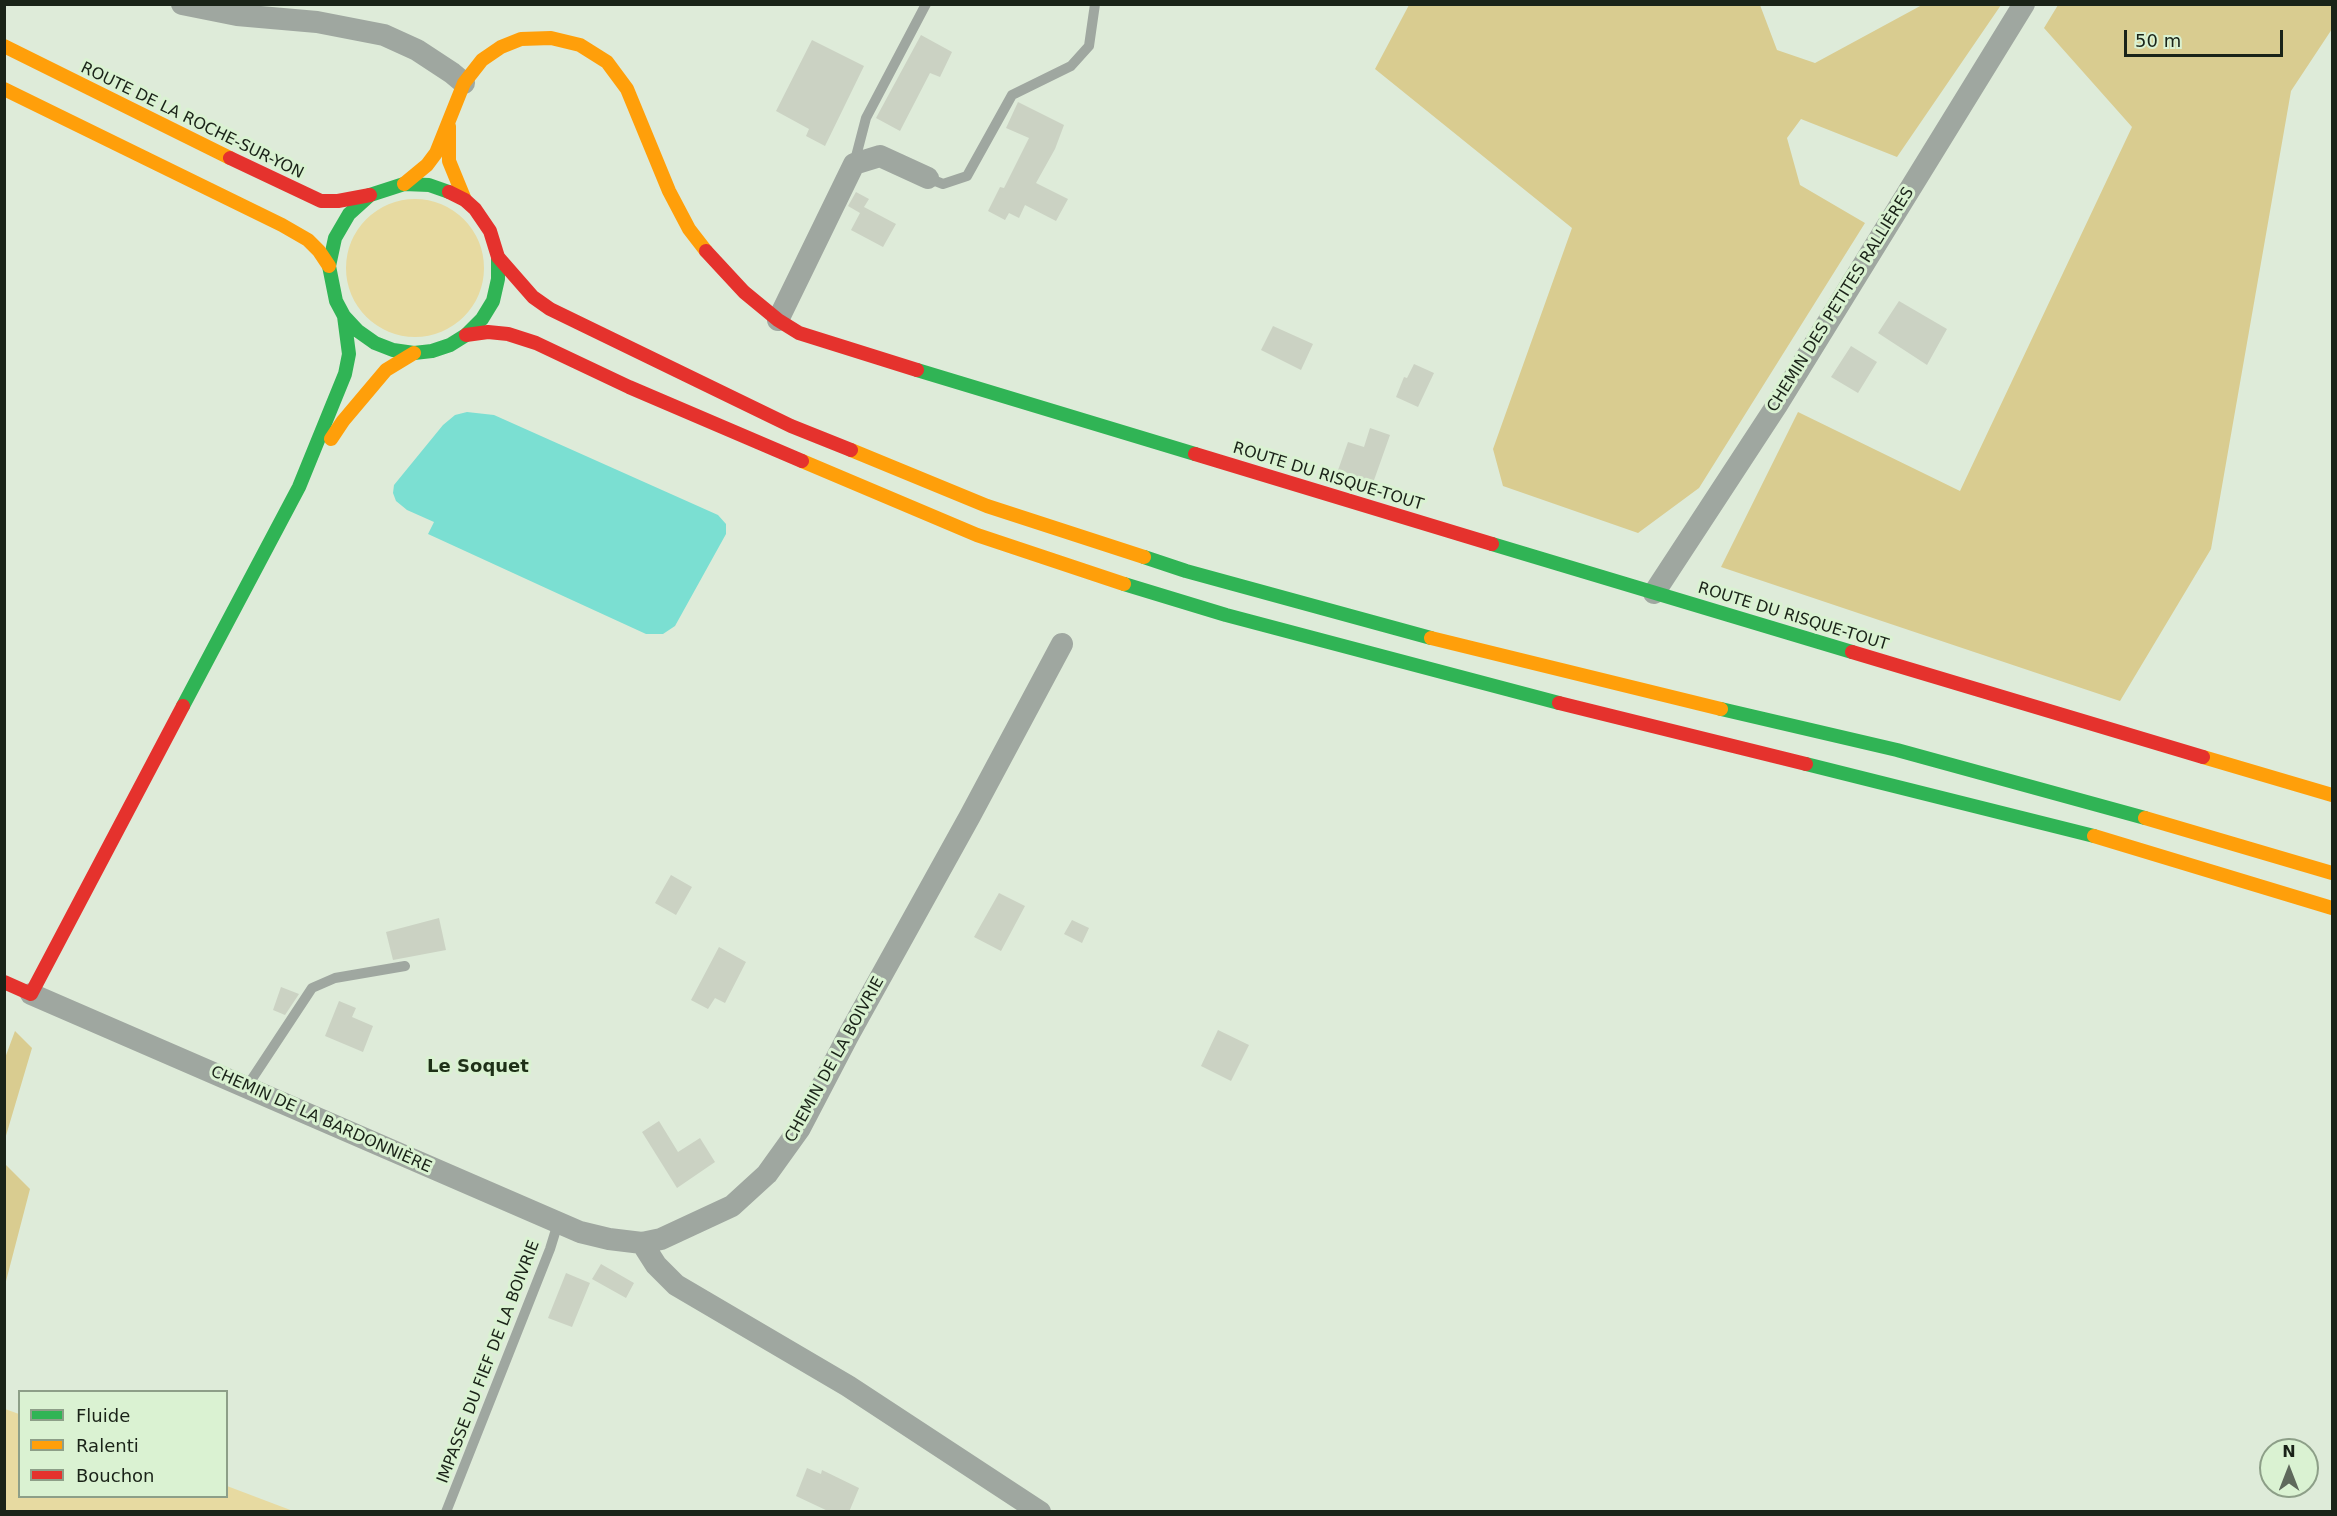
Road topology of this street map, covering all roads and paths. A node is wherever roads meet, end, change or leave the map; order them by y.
1 (182, 4) edge
2 (926, 4) edge
3 (1095, 4) edge
4 (2024, 4) edge
5 (4, 46) edge
6 (464, 83) junction
7 (4, 88) edge
8 (449, 124) junction
9 (854, 164) junction
10 (928, 178) joint
11 (404, 184) junction
12 (370, 195) junction
13 (465, 200) junction
14 (498, 257) junction
15 (329, 266) junction
16 (344, 316) junction
17 (778, 320) junction
18 (466, 335) junction
19 (414, 352) junction
20 (298, 487) junction
21 (1654, 593) junction
22 (1062, 644) dead end
23 (2332, 795) edge
24 (2332, 873) edge
25 (2332, 908) edge
26 (405, 966) dead end
27 (4, 982) edge
28 (31, 994) junction
29 (246, 1088) junction
30 (558, 1223) junction
31 (642, 1243) junction
32 (446, 1512) edge
33 (1040, 1512) edge

1 - 6 street
2 - 9 lane
3 - 10 lane
4 - 21 street, CHEMIN DES PETITES RALLIÈRES
5 - 12 main road, ROUTE DE LA ROCHE-SUR-YON
6 - 8 main road
6 - 17 main road, ROUTE DU RISQUE-TOUT
7 - 15 main road
8 - 11 main road
8 - 13 main road
9 - 10 street
9 - 17 street
11 - 12 main road
11 - 13 main road
12 - 15 main road
13 - 14 main road
14 - 18 main road
14 - 24 main road
15 - 16 main road
16 - 19 main road
16 - 20 main road
17 - 21 main road, ROUTE DU RISQUE-TOUT
18 - 19 main road
18 - 25 main road
19 - 20 main road
20 - 28 main road
21 - 23 main road, ROUTE DU RISQUE-TOUT
22 - 31 street, CHEMIN DE LA BOIVRIE
26 - 29 lane
27 - 28 main road, CHEMIN DE LA BARDONNIÈRE
28 - 29 street, CHEMIN DE LA BARDONNIÈRE
29 - 30 street, CHEMIN DE LA BARDONNIÈRE
30 - 31 street, CHEMIN DE LA BARDONNIÈRE
30 - 32 lane, IMPASSE DU FIEF DE LA BOIVRIE
31 - 33 street

